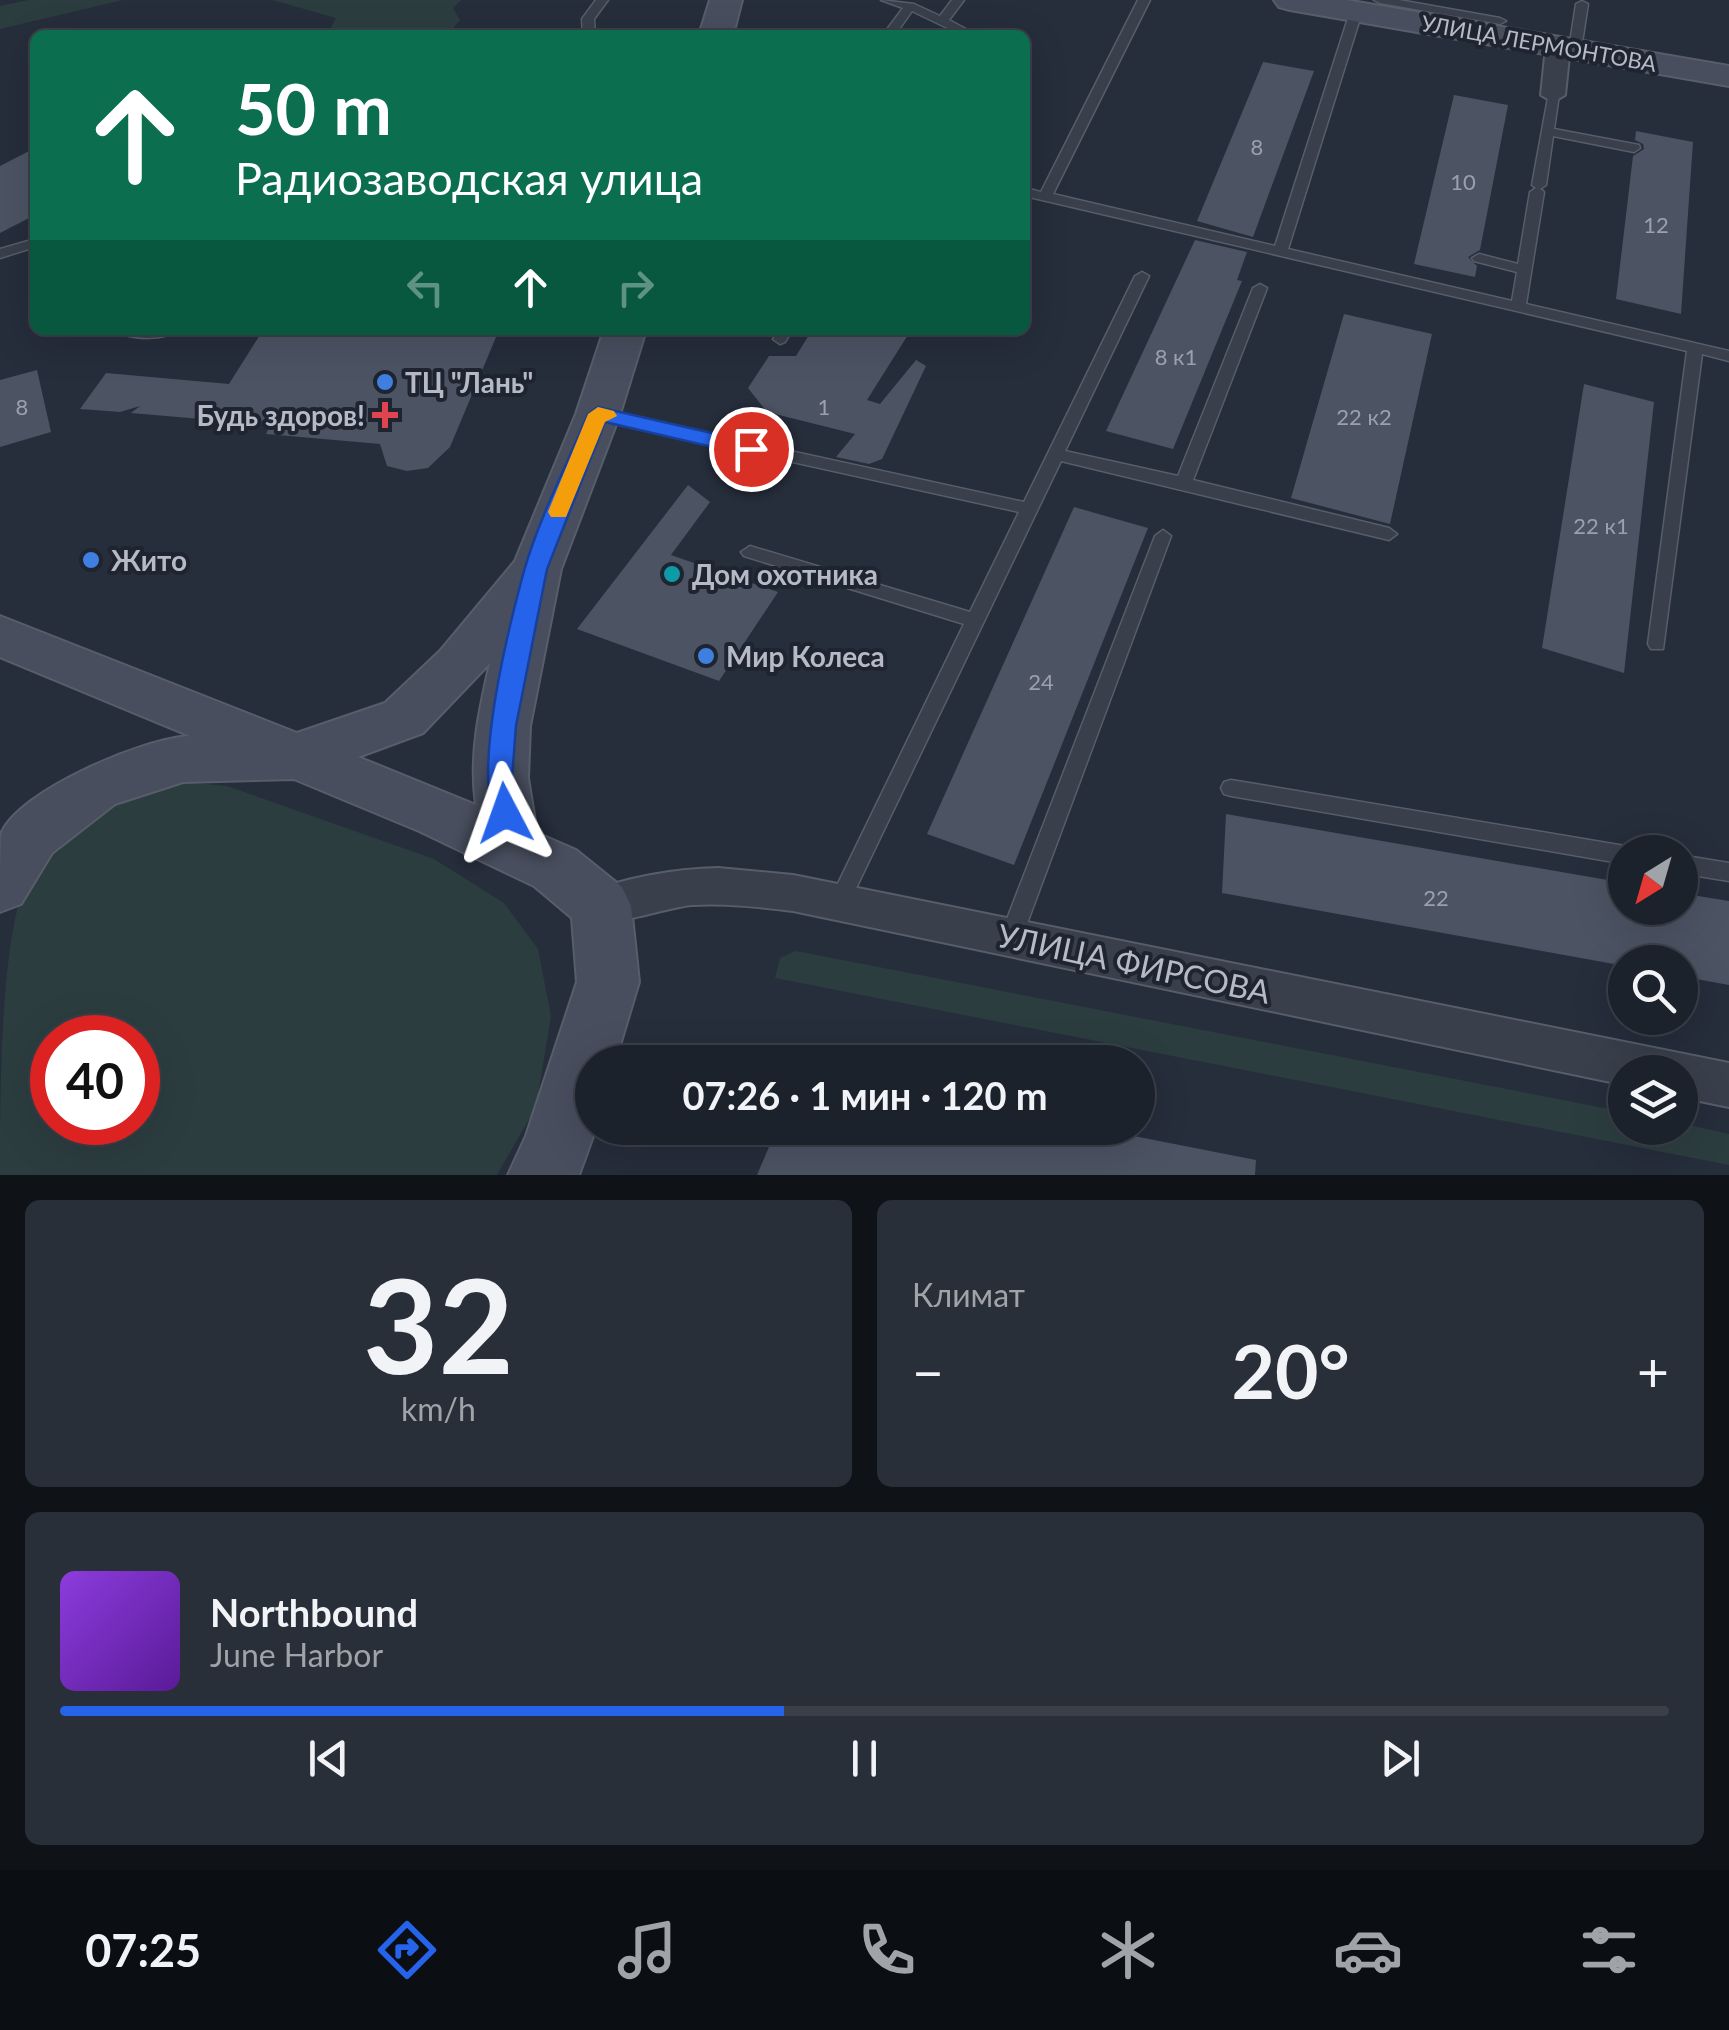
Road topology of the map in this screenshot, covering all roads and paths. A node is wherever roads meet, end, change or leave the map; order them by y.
1 (602, 0) edge
2 (726, 0) edge
3 (887, 0) edge
4 (958, 0) edge
5 (1144, 0) edge
6 (1290, 0) edge
7 (1582, 4) dead end
8 (910, 6) junction
9 (1368, 6) edge
10 (1500, 21) dead end
11 (942, 22) junction
12 (589, 30) edge
13 (717, 30) edge
14 (893, 30) edge
15 (960, 30) edge
16 (1567, 48) junction
17 (1729, 76) edge
18 (1552, 95) joint
19 (1547, 132) junction
20 (1634, 148) dead end
21 (1030, 193) edge
22 (1045, 197) junction
23 (30, 244) edge
24 (1281, 250) junction
25 (0, 254) edge
26 (1478, 258) dead end
27 (1524, 270) junction
28 (1142, 276) dead end
29 (1260, 288) dead end
30 (1518, 306) junction
31 (622, 335) edge
32 (1695, 348) junction
33 (1729, 356) edge
34 (598, 414) junction
35 (1056, 454) junction
36 (1183, 482) junction
37 (1030, 509) junction
38 (1389, 534) dead end
39 (1164, 536) dead end
40 (750, 552) dead end
41 (536, 569) junction
42 (976, 621) junction
43 (0, 636) edge
44 (1658, 644) dead end
45 (293, 757) junction
46 (1231, 788) dead end
47 (511, 848) junction
48 (1608, 852) edge
49 (1698, 867) edge
50 (1729, 872) edge
51 (0, 886) edge
52 (840, 902) junction
53 (600, 906) junction
54 (1011, 938) junction
55 (1608, 1060) edge
56 (1698, 1079) edge
57 (1729, 1085) edge
58 (542, 1175) edge

1 - 12 lane
2 - 13 street
3 - 8 lane
4 - 11 lane
5 - 22 lane
6 - 9 street, УЛИЦА ЛЕРМОНТОВА
7 - 16 lane
8 - 11 lane
8 - 14 lane
9 - 10 lane
9 - 16 street, УЛИЦА ЛЕРМОНТОВА
9 - 24 lane
11 - 15 lane
16 - 17 street, УЛИЦА ЛЕРМОНТОВА
16 - 18 street
18 - 19 lane
19 - 20 lane
19 - 27 lane
21 - 22 lane
22 - 24 lane
23 - 25 lane
24 - 30 lane
26 - 27 lane
27 - 30 lane
28 - 35 lane
29 - 36 lane
30 - 32 lane
31 - 34 street
32 - 33 lane
32 - 44 lane
34 - 37 lane
34 - 41 street
35 - 36 lane
35 - 37 lane
36 - 38 lane
37 - 42 lane
39 - 54 lane
40 - 42 lane
41 - 45 street
41 - 47 street
42 - 52 lane
43 - 45 street
45 - 47 street
45 - 51 street
46 - 48 lane
47 - 53 street
49 - 50 lane
52 - 53 street, УЛИЦА ФИРСОВА
52 - 54 street, УЛИЦА ФИРСОВА
53 - 58 street
54 - 55 street, УЛИЦА ФИРСОВА
56 - 57 street

